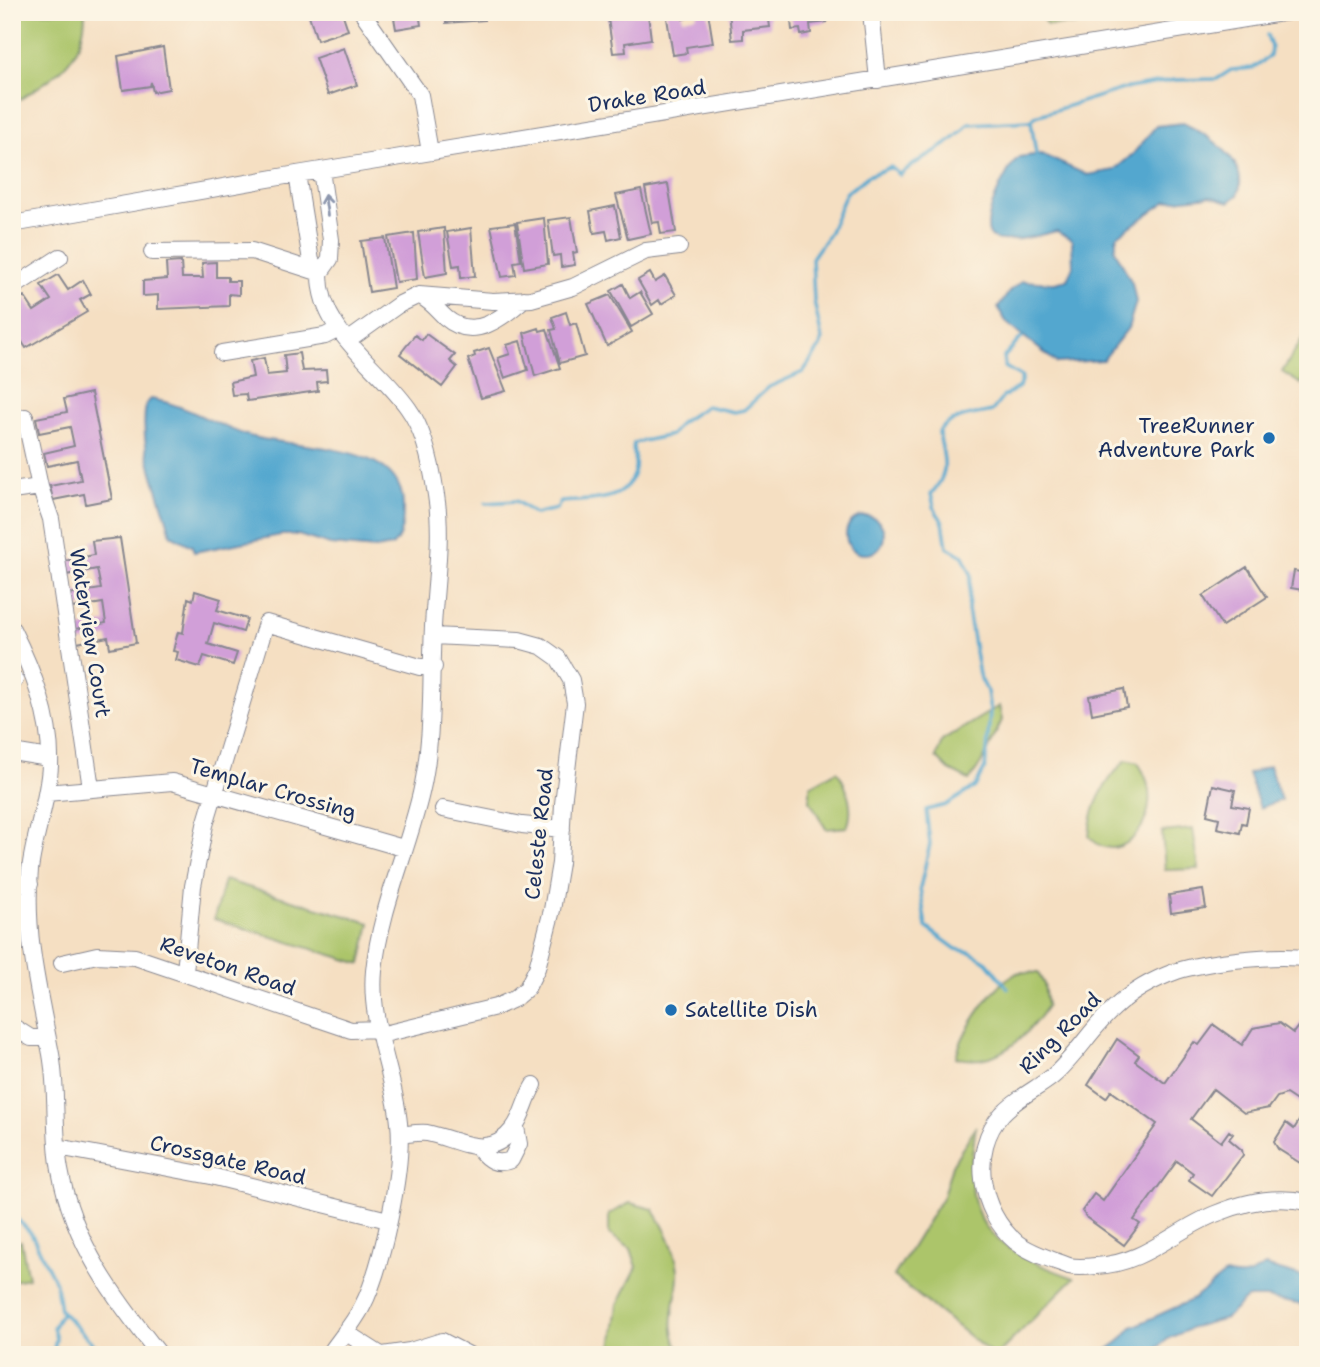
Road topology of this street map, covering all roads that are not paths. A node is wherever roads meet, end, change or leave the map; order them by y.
1 (362, 12) edge
2 (871, 12) edge
3 (1288, 12) edge
4 (878, 80) junction
5 (430, 152) junction
6 (321, 170) junction
7 (297, 174) junction
8 (12, 224) edge
9 (678, 247) dead end
10 (152, 252) dead end
11 (60, 257) dead end
12 (320, 273) junction
13 (12, 288) edge
14 (419, 295) junction
15 (524, 299) junction
16 (343, 335) junction
17 (222, 353) dead end
18 (25, 417) dead end
19 (40, 487) junction
20 (12, 491) edge
21 (12, 629) edge
22 (433, 636) junction
23 (434, 667) junction
24 (12, 752) edge
25 (49, 758) junction
26 (91, 788) junction
27 (215, 792) junction
28 (46, 793) junction
29 (443, 808) dead end
30 (562, 829) junction
31 (403, 848) junction
32 (12, 882) edge
33 (30, 884) junction
34 (1308, 959) edge
35 (62, 963) dead end
36 (185, 972) junction
37 (12, 1026) edge
38 (379, 1032) junction
39 (47, 1038) junction
40 (534, 1085) dead end
41 (400, 1135) junction
42 (58, 1147) junction
43 (1308, 1202) edge
44 (388, 1220) junction
45 (345, 1332) junction
46 (160, 1355) edge
47 (329, 1355) edge
48 (382, 1355) edge
49 (469, 1355) edge

1 - 5 street
2 - 4 street
3 - 4 street, Drake Road
4 - 5 street, Drake Road
5 - 6 street, Drake Road
6 - 7 street, Drake Road
12 -> 6 street
7 - 8 street, Drake Road
7 - 12 street
9 - 15 street
10 - 12 street
11 - 13 street
12 - 16 street
14 - 15 street
14 - 15 street
14 - 16 street
16 - 17 street
16 - 22 street
18 - 19 street, Waterview Court
19 - 20 street
19 - 26 street, Waterview Court
21 - 25 street
22 - 23 street
22 - 30 street, Celeste Road
23 - 27 street
23 - 31 street
24 - 25 street
25 - 28 street
26 - 27 street, Templar Crossing
26 - 28 street, Templar Crossing
27 - 31 street, Templar Crossing
27 - 36 street
28 - 33 street
29 - 30 street
30 - 38 street, Celeste Road
31 - 38 street
32 - 33 street
33 - 39 street
34 - 43 street, Ring Road
35 - 36 street, Reveton Road
36 - 38 street, Reveton Road
37 - 39 street
38 - 41 street
39 - 42 street
40 - 41 street
41 - 44 street
42 - 44 street, Crossgate Road
42 - 46 street
44 - 45 street
45 - 47 street
45 - 48 street
48 - 49 street

